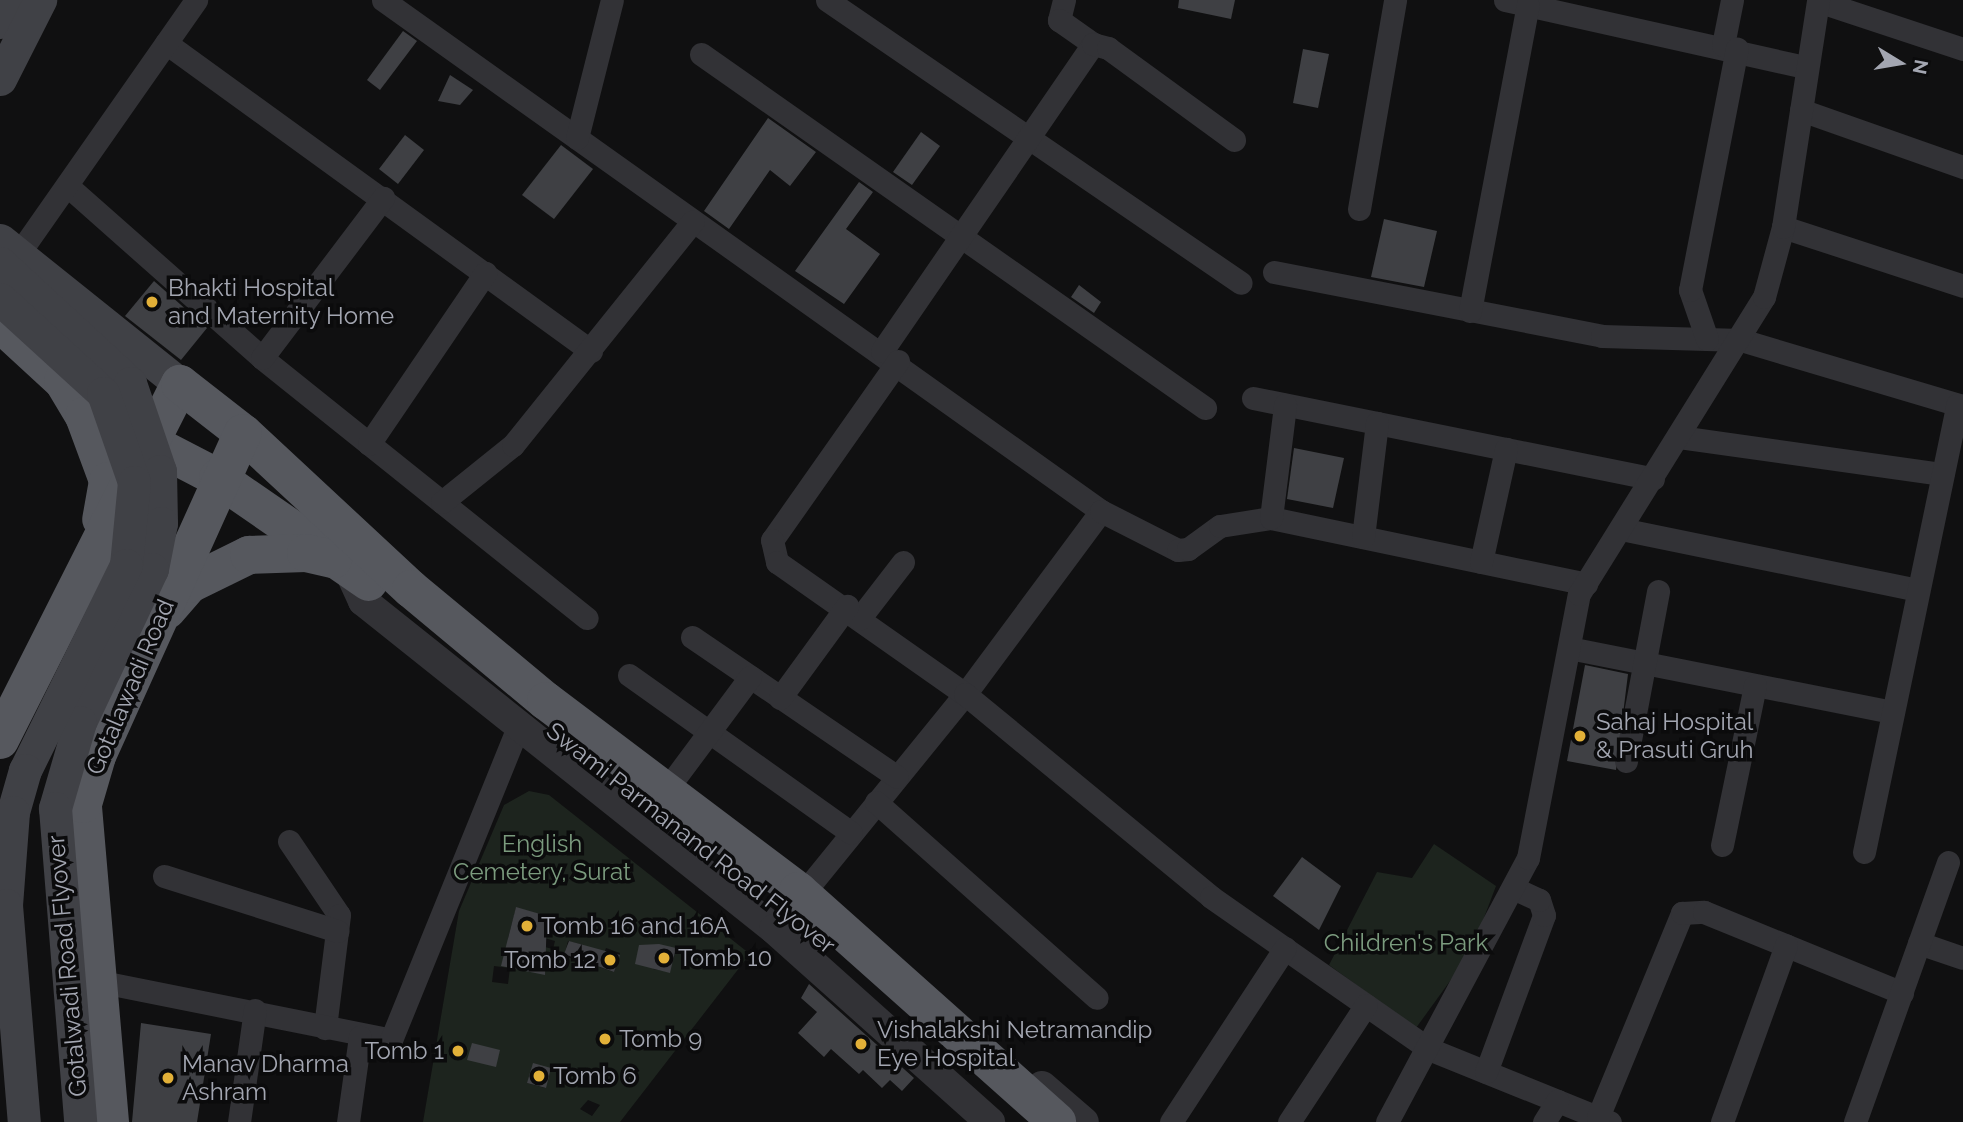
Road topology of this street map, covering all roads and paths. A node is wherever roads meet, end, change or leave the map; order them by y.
1 (11, 0) edge
2 (40, 0) edge
3 (196, 0) edge
4 (383, 0) edge
5 (612, 0) edge
6 (827, 0) edge
7 (1064, 0) edge
8 (1395, 0) edge
9 (1505, 0) edge
10 (1732, 0) edge
11 (1818, 1) edge
12 (1528, 5) junction
13 (1570, 7) edge
14 (0, 22) edge
15 (166, 43) junction
16 (1093, 44) junction
17 (1730, 47) junction
18 (1963, 49) edge
19 (702, 54) dead end
20 (1804, 67) junction
21 (0, 79) edge
22 (1801, 110) junction
23 (1024, 137) junction
24 (577, 138) junction
25 (1234, 139) dead end
26 (1963, 167) edge
27 (70, 188) junction
28 (383, 198) junction
29 (1359, 209) dead end
30 (693, 221) junction
31 (0, 223) edge
32 (1783, 227) junction
33 (958, 238) junction
34 (6, 252) edge
35 (1274, 272) dead end
36 (485, 273) junction
37 (1241, 283) dead end
38 (1963, 286) edge
39 (1470, 311) junction
40 (1, 316) edge
41 (1707, 339) junction
42 (1741, 340) junction
43 (591, 351) junction
44 (890, 356) junction
45 (262, 358) junction
46 (180, 384) junction
47 (1253, 398) dead end
48 (1285, 405) junction
49 (1960, 405) edge
50 (1205, 408) dead end
51 (1377, 423) junction
52 (243, 433) junction
53 (1679, 437) junction
54 (147, 441) junction
55 (369, 444) junction
56 (1506, 449) junction
57 (1942, 474) junction
58 (218, 478) junction
59 (1653, 479) junction
60 (442, 502) junction
61 (1101, 511) junction
62 (1271, 518) junction
63 (1621, 529) junction
64 (1363, 537) junction
65 (94, 556) junction
66 (360, 561) junction
67 (903, 562) dead end
68 (1481, 562) junction
69 (1586, 584) junction
70 (1918, 590) junction
71 (1658, 591) dead end
72 (399, 593) junction
73 (853, 613) junction
74 (587, 618) dead end
75 (692, 638) dead end
76 (1569, 648) junction
77 (142, 658) junction
78 (1643, 663) junction
79 (629, 675) dead end
80 (750, 677) junction
81 (1755, 685) junction
82 (965, 694) junction
83 (780, 698) junction
84 (1893, 712) junction
85 (517, 729) junction
86 (709, 732) junction
87 (0, 740) edge
88 (1626, 761) dead end
89 (897, 777) junction
90 (675, 778) junction
91 (876, 802) junction
92 (851, 833) junction
93 (289, 841) dead end
94 (1722, 845) dead end
95 (1864, 852) dead end
96 (1948, 862) dead end
97 (164, 876) dead end
98 (808, 884) junction
99 (1513, 888) junction
100 (774, 929) junction
101 (337, 931) junction
102 (1919, 943) junction
103 (1786, 945) junction
104 (1285, 948) junction
105 (1963, 958) edge
106 (97, 981) junction
107 (1902, 993) junction
108 (1097, 998) dead end
109 (1366, 1005) junction
110 (255, 1010) junction
111 (325, 1028) junction
112 (360, 1037) junction
113 (1429, 1049) junction
114 (1486, 1072) junction
115 (1557, 1101) junction
116 (1604, 1120) edge
117 (23, 1122) edge
118 (80, 1122) edge
119 (110, 1122) edge
120 (239, 1122) edge
121 (348, 1122) edge
122 (990, 1122) edge
123 (1030, 1122) edge
124 (1057, 1122) edge
125 (1084, 1122) edge
126 (1171, 1122) edge
127 (1289, 1122) edge
128 (1387, 1122) edge
129 (1544, 1122) edge
130 (1722, 1122) edge
131 (1855, 1122) edge

1 - 14 main road
2 - 21 main road
3 - 15 street
4 - 24 street
5 - 24 street
6 - 23 street
7 - 16 street
8 - 29 street
9 - 12 street
10 - 17 street
11 - 18 street
11 - 20 street
12 - 13 street
12 - 39 street
13 - 17 street
15 - 27 street
15 - 28 street
16 - 23 street
16 - 25 street
17 - 20 street
17 - 41 street
19 - 33 street
20 - 22 street
22 - 26 street
22 - 32 street
23 - 33 street
23 - 37 street
24 - 30 street
27 - 34 street
27 - 45 street
28 - 36 street
28 - 45 street
30 - 43 street
30 - 44 street
31 - 34 main road
32 - 38 street
32 - 42 street
33 - 44 street
33 - 50 street
34 - 46 main road
34 - 118 main road, Gotalwadi Road Flyover, bridge
35 - 39 street
36 - 43 street
36 - 55 street
39 - 41 street
40 - 54 main road
40 - 65 highway
40 - 117 main road, Gotalwadi Road Flyover, bridge
41 - 42 street
42 - 49 street
42 - 53 street
43 - 60 street
44 - 61 street
44 - 73 street
45 - 55 street
46 - 52 highway
46 - 54 highway
47 - 48 street
48 - 51 street
48 - 62 street
49 - 57 street
51 - 56 street
51 - 64 street
52 - 58 highway, Gotalawadi Road
52 - 66 highway
53 - 57 street
53 - 59 street
54 - 58 highway
54 - 65 highway
55 - 60 street
56 - 59 street
56 - 68 street
57 - 70 street
58 - 66 highway
58 - 77 highway, Gotalawadi Road
59 - 63 street
60 - 74 street
61 - 62 street
61 - 82 street
62 - 64 street
63 - 69 street
63 - 70 street
64 - 68 street
65 - 87 highway
66 - 72 highway, Swami Parmanand Road Flyover
66 - 77 highway
66 - 85 street
66 - 90 street
67 - 73 street
68 - 69 street
69 - 76 street
70 - 84 street
71 - 78 street
72 - 123 highway, Swami Parmanand Road Flyover
72 - 124 highway, Swami Parmanand Road Flyover, bridge
73 - 82 street
73 - 83 street
75 - 80 street
76 - 78 street
76 - 99 street
77 - 106 highway, Gotalawadi Road
78 - 81 street
78 - 88 street
79 - 86 street
80 - 83 street
80 - 86 street
81 - 84 street
81 - 94 street
82 - 89 street
82 - 104 street
83 - 89 street
84 - 95 street
85 - 100 street
85 - 112 street
86 - 90 street
86 - 92 street
89 - 91 street
90 - 98 street
91 - 92 street
91 - 108 street
92 - 98 street
93 - 101 street
96 - 102 street
97 - 101 street
98 - 100 street
98 - 125 street
99 - 113 street
99 - 114 street
100 - 122 street
101 - 111 street
102 - 105 street
102 - 107 street
103 - 107 street
103 - 116 street
103 - 130 street
104 - 109 street
104 - 126 street
106 - 110 street
106 - 119 highway, Gotalawadi Road
107 - 131 street
109 - 113 street
109 - 127 street
110 - 111 street
110 - 120 street
111 - 112 street
112 - 121 street
113 - 114 street
113 - 128 street
114 - 115 street
115 - 116 street
115 - 129 street

